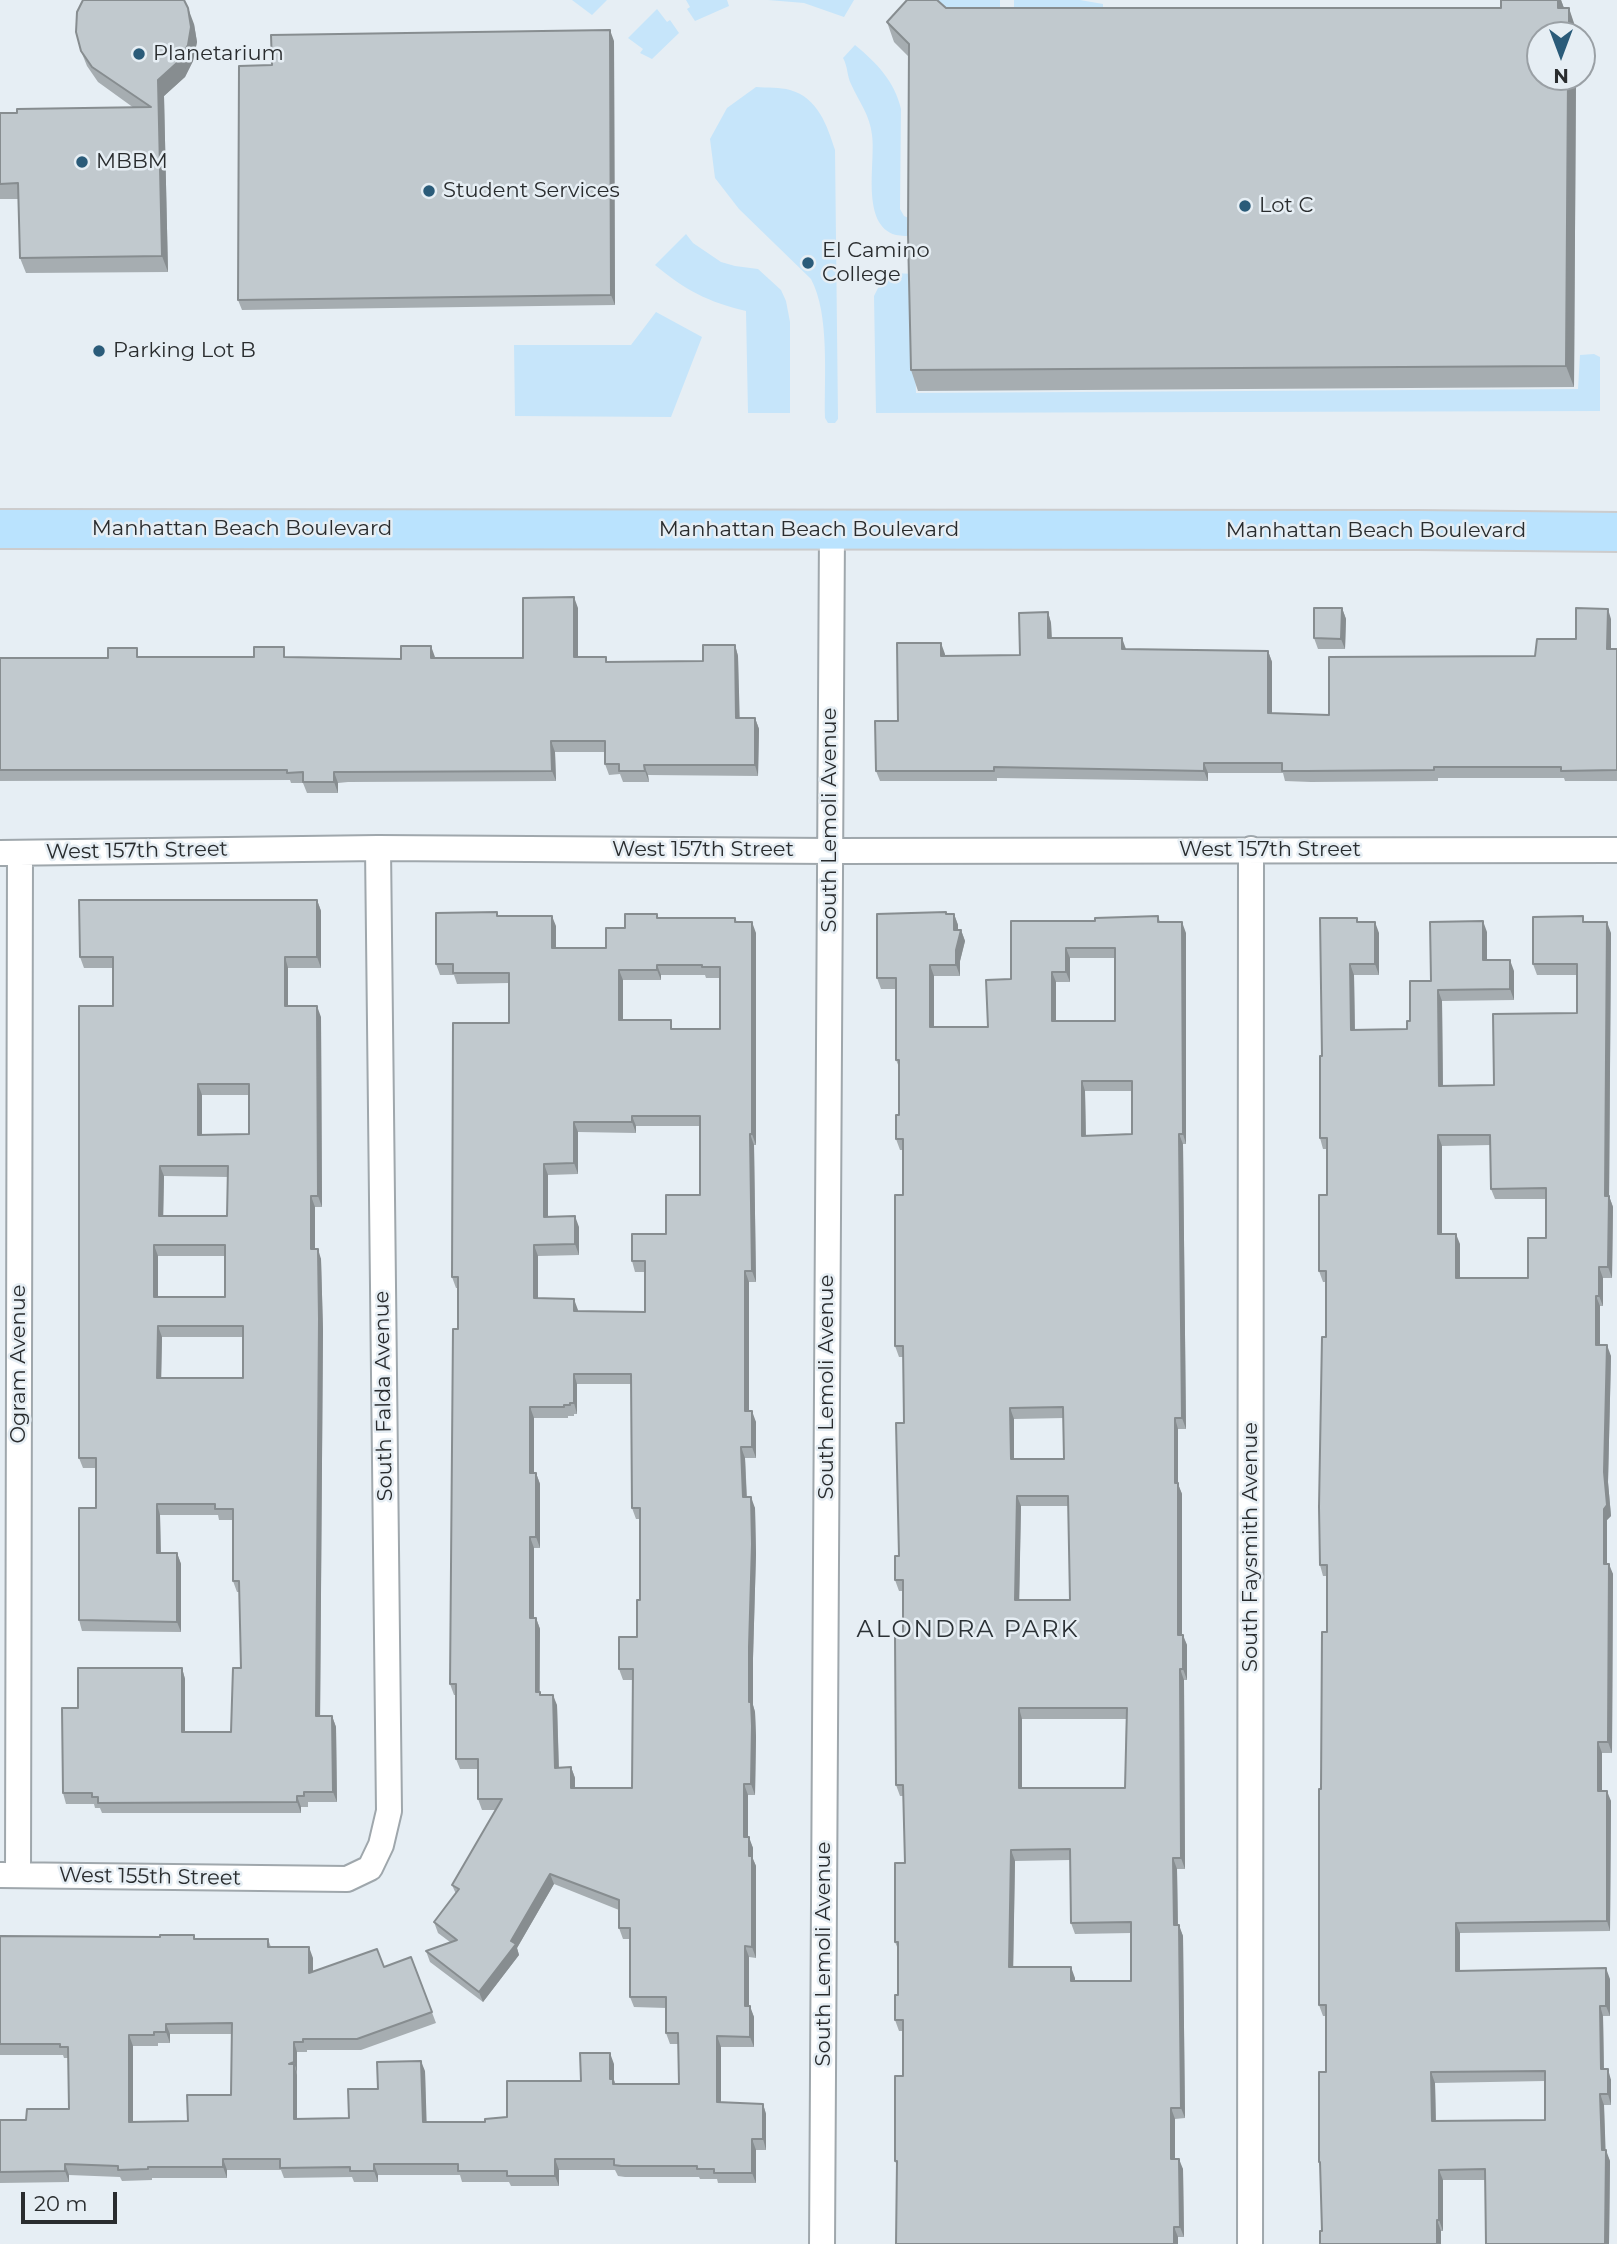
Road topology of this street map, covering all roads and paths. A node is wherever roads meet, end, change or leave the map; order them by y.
1 (0, 529) edge
2 (832, 531) junction
3 (1617, 533) edge
4 (378, 848) junction
5 (1251, 849) junction
6 (1617, 850) edge
7 (830, 851) junction
8 (10, 853) edge
9 (9, 1875) edge
10 (301, 1879) joint
11 (822, 2244) edge
12 (1250, 2244) edge

1 - 2 main road, Manhattan Beach Boulevard
2 - 3 main road, Manhattan Beach Boulevard
2 - 7 street, South Lemoli Avenue
4 - 7 street, West 157th Street
4 - 8 street, West 157th Street
4 - 10 street, South Falda Avenue
5 - 6 street, West 157th Street
5 - 7 street, West 157th Street
5 - 12 street, South Faysmith Avenue
7 - 11 street, South Lemoli Avenue
8 - 9 street, Ogram Avenue
9 - 10 street, West 155th Street

